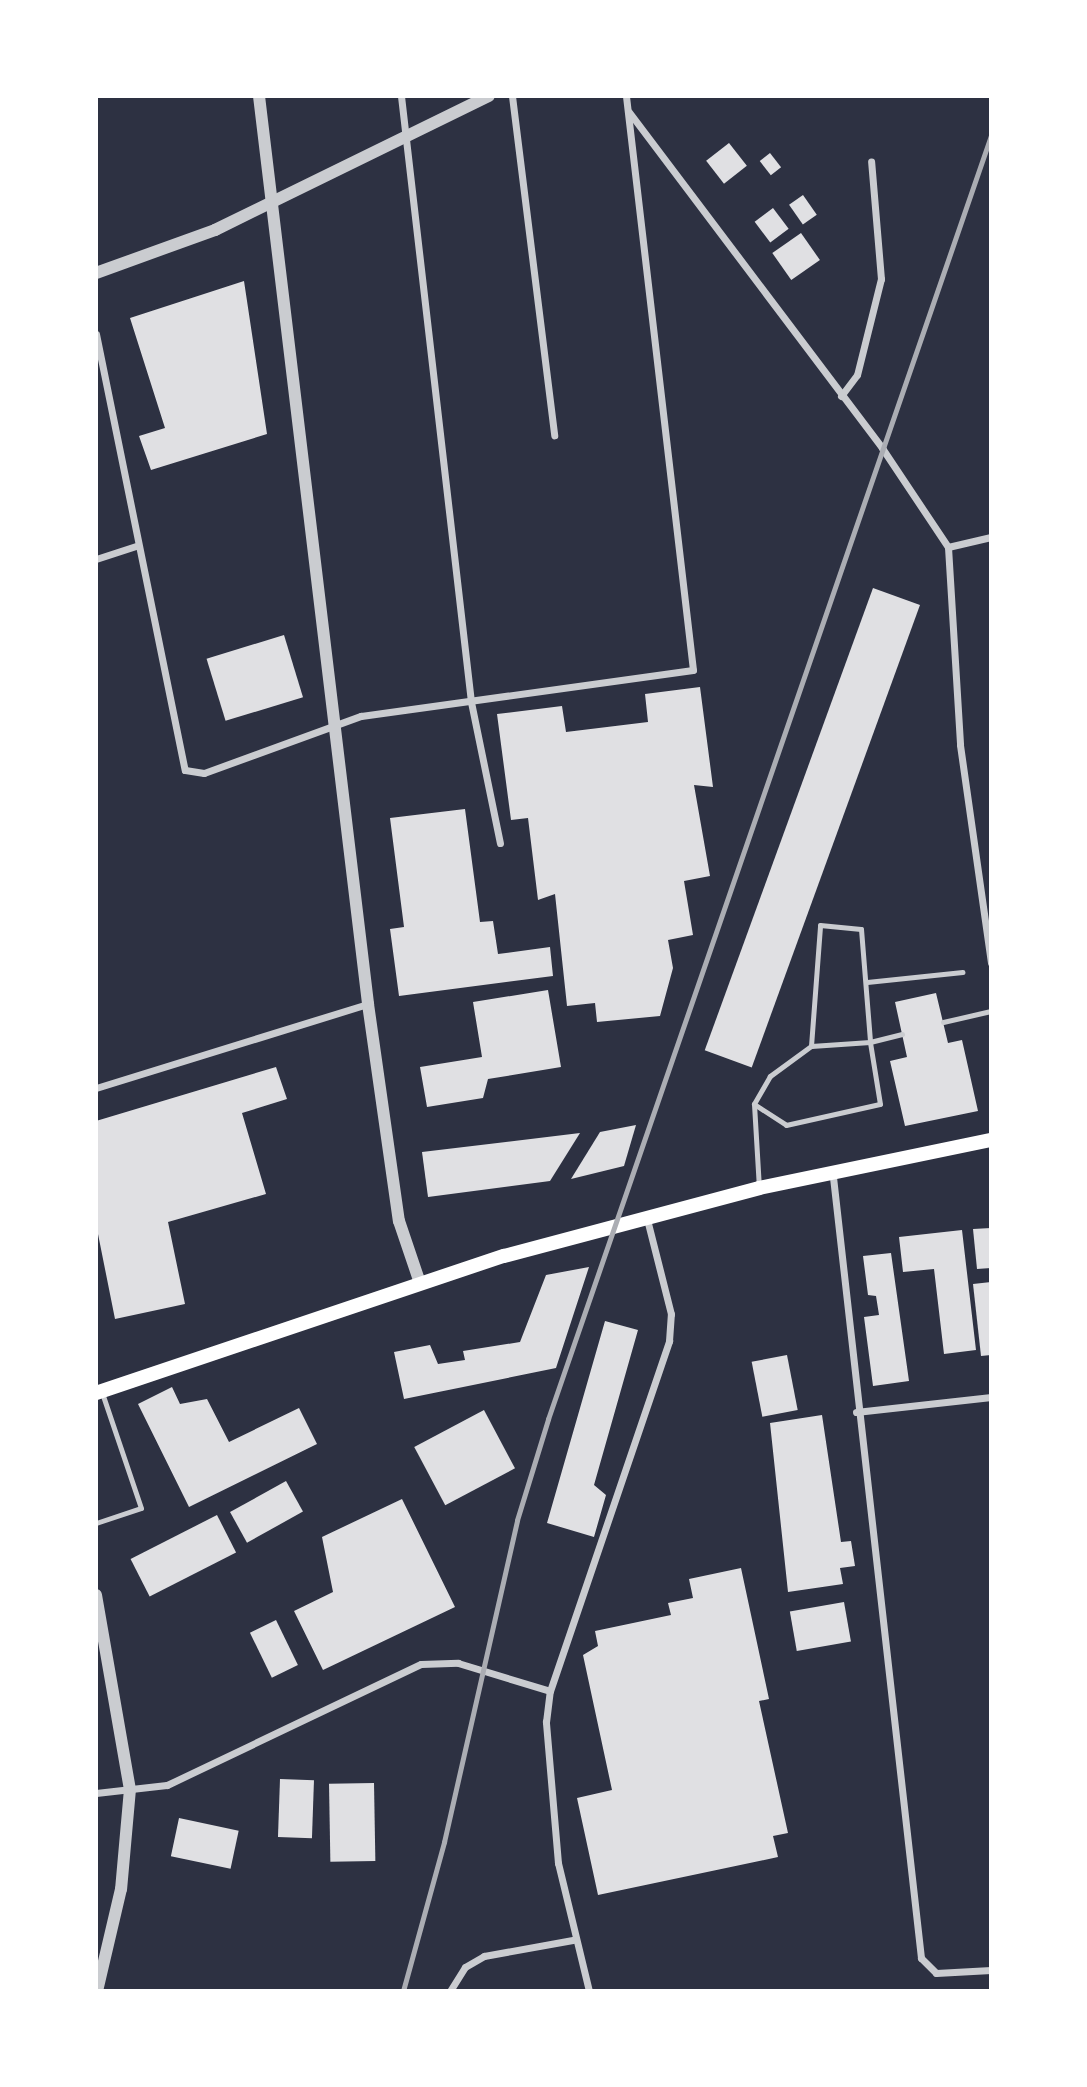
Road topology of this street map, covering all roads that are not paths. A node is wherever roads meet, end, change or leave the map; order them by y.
1 (259, 96) edge
2 (401, 96) edge
3 (489, 96) edge
4 (512, 96) edge
5 (625, 96) edge
6 (629, 111) junction
7 (406, 137) junction
8 (871, 161) dead end
9 (272, 201) junction
10 (96, 273) edge
11 (96, 334) edge
12 (841, 396) junction
13 (554, 435) dead end
14 (991, 537) edge
15 (136, 546) junction
16 (948, 547) junction
17 (96, 559) edge
18 (471, 702) junction
19 (334, 730) junction
20 (500, 843) dead end
21 (991, 963) edge
22 (962, 972) dead end
23 (867, 982) junction
24 (368, 1003) junction
25 (991, 1011) edge
26 (943, 1022) dead end
27 (902, 1034) dead end
28 (870, 1042) junction
29 (811, 1046) junction
30 (96, 1088) edge
31 (754, 1104) junction
32 (991, 1140) edge
33 (833, 1177) junction
34 (759, 1188) junction
35 (647, 1219) junction
36 (419, 1280) junction
37 (99, 1392) edge
38 (991, 1397) edge
39 (856, 1412) junction
40 (96, 1523) edge
41 (96, 1595) edge
42 (550, 1690) junction
43 (130, 1789) junction
44 (96, 1793) edge
45 (573, 1940) junction
46 (991, 1970) edge
47 (97, 1991) edge
48 (450, 1991) edge
49 (589, 1991) edge

1 - 9 street
2 - 7 street
3 - 7 street
4 - 13 street
5 - 6 street
6 - 12 street
6 - 18 street
7 - 9 street
7 - 18 street
8 - 12 street
9 - 10 street
9 - 19 street
11 - 15 street
12 - 16 street
14 - 16 street
15 - 17 street
15 - 19 street
16 - 21 street
18 - 19 street
18 - 20 street
19 - 24 street
22 - 23 lane
23 - 28 lane
23 - 29 lane
24 - 30 street
24 - 36 street
25 - 26 lane
27 - 28 lane
28 - 29 lane
28 - 31 lane
29 - 31 lane
31 - 34 lane
32 - 33 main road
33 - 34 main road
33 - 39 street
34 - 35 main road
35 - 36 main road
35 - 42 street
36 - 37 main road
37 - 40 lane
38 - 39 street
39 - 46 street
41 - 43 street
42 - 43 street
42 - 45 street
43 - 44 street
43 - 47 street
45 - 48 street
45 - 49 street

